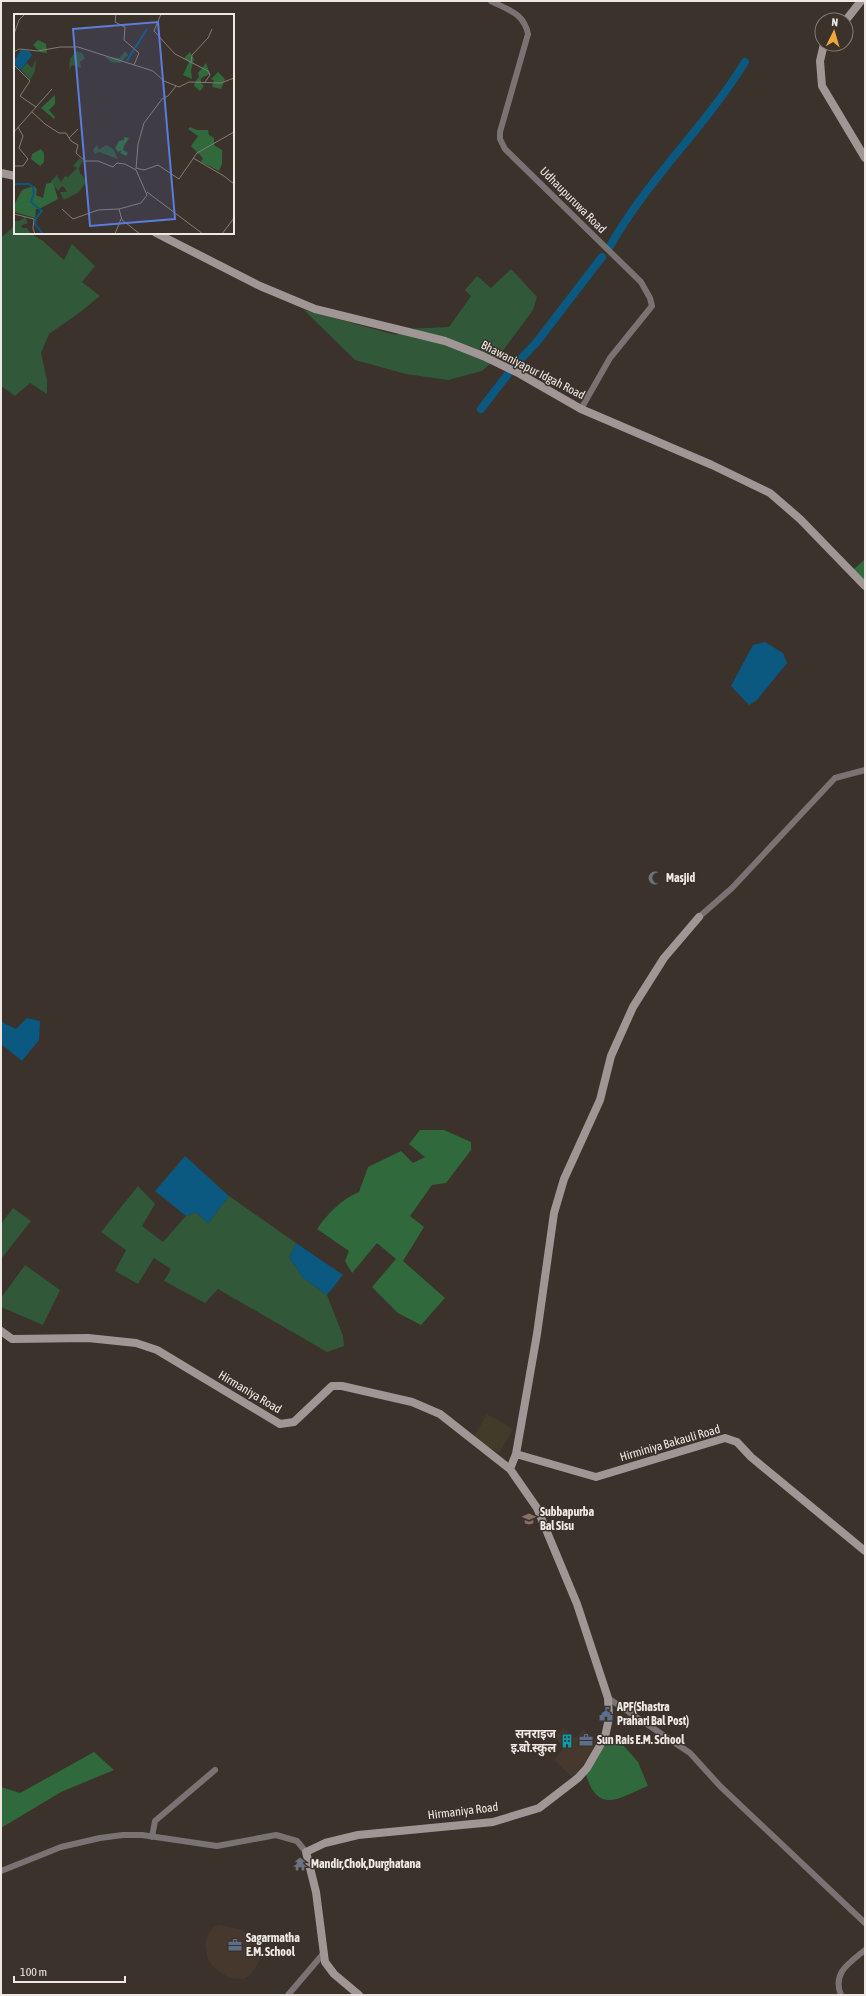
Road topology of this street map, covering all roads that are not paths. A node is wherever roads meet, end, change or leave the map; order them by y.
1 (491, 1) edge
2 (861, 1) edge
3 (852, 12) edge
4 (822, 52) edge
5 (865, 158) edge
6 (1, 173) edge
7 (14, 176) edge
8 (158, 234) edge
9 (581, 409) junction
10 (865, 586) edge
11 (865, 770) edge
12 (699, 917) joint
13 (1, 1331) edge
14 (516, 1454) junction
15 (510, 1469) junction
16 (865, 1551) edge
17 (608, 1698) junction
18 (215, 1770) dead end
19 (152, 1837) junction
20 (306, 1852) junction
21 (1, 1871) edge
22 (865, 1923) edge
23 (865, 1950) edge
24 (323, 1954) junction
25 (288, 1995) edge
26 (359, 1995) edge
27 (841, 1995) edge

1 - 9 street, Udhaupuruwa Road
2 - 3 street
4 - 5 street
6 - 7 street
8 - 9 street, Bhawaniyapur Idgah Road
9 - 10 street, Bhawaniyapur Idgah Road
11 - 12 street
12 - 14 street
13 - 15 street, Hirmaniya Road
14 - 15 street
14 - 16 street, Hirminiya Bakauli Road
15 - 17 street, Hirmaniya Road
17 - 20 street, Hirmaniya Road
17 - 22 street
18 - 19 street
19 - 20 street
19 - 21 street
20 - 24 street
23 - 27 street
24 - 25 street
24 - 26 street

